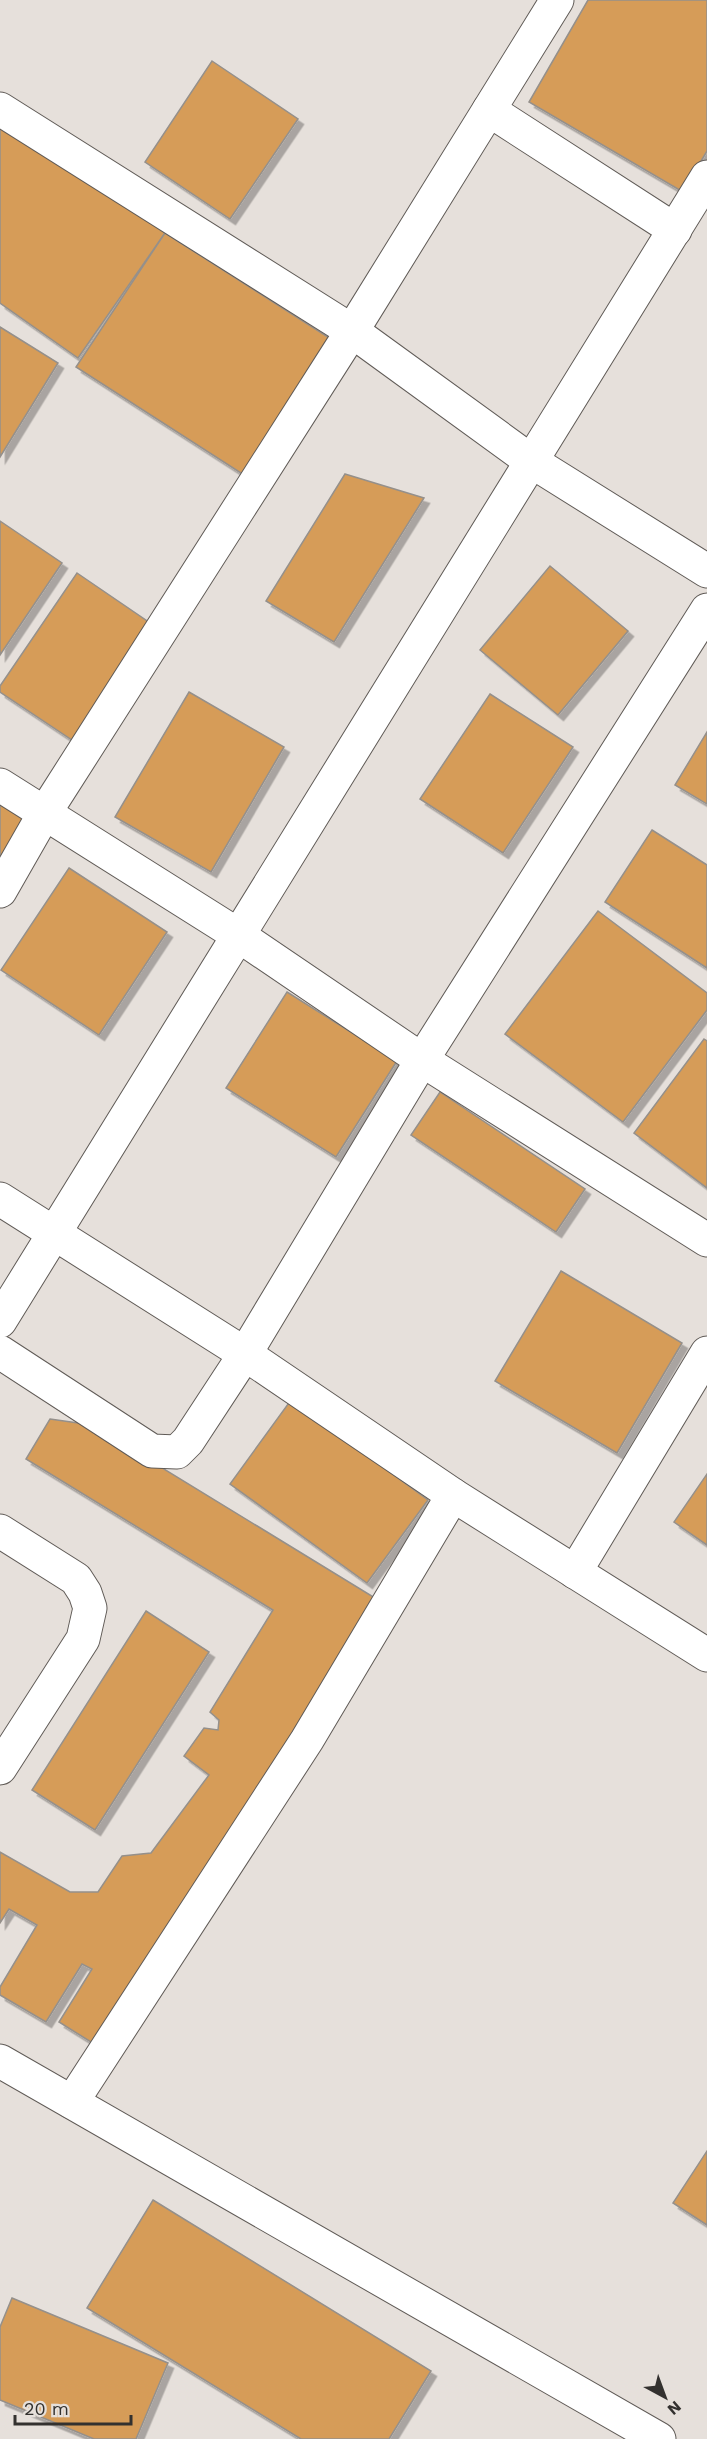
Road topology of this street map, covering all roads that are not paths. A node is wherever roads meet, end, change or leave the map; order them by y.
1 (556, 0) edge
2 (0, 109) edge
3 (489, 110) junction
4 (707, 177) edge
5 (675, 230) junction
6 (352, 331) junction
7 (531, 461) junction
8 (707, 571) edge
9 (707, 610) edge
10 (0, 785) edge
11 (44, 814) junction
12 (0, 891) edge
13 (238, 935) junction
14 (422, 1060) junction
15 (0, 1199) edge
16 (54, 1233) junction
17 (707, 1240) edge
18 (0, 1321) edge
19 (0, 1352) edge
20 (707, 1353) edge
21 (244, 1354) junction
22 (453, 1496) junction
23 (0, 1531) edge
24 (575, 1572) junction
25 (707, 1655) edge
26 (0, 1768) edge
27 (0, 2061) edge
28 (72, 2102) junction
29 (659, 2439) edge

1 - 3 street
2 - 6 street
3 - 5 street
3 - 6 street
4 - 5 street
5 - 7 street
6 - 7 street
6 - 11 street
7 - 8 street
7 - 13 street
9 - 14 street
10 - 11 street
11 - 12 street
11 - 13 street
13 - 14 street
13 - 16 street
14 - 17 street
14 - 21 street
15 - 16 street
16 - 18 street
16 - 21 street
19 - 21 street
20 - 24 street
21 - 22 street
22 - 24 street
22 - 28 street
23 - 26 street
24 - 25 street
27 - 28 street
28 - 29 street

